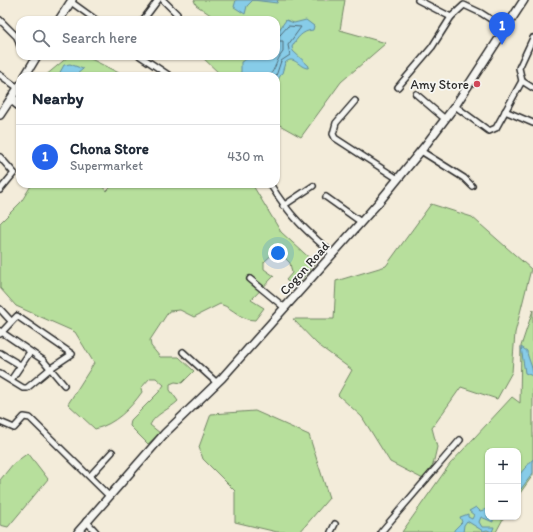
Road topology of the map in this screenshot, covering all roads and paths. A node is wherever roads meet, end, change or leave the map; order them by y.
1 (158, 0) edge
2 (163, 0) edge
3 (418, 0) edge
4 (524, 0) edge
5 (71, 1) edge
6 (62, 16) edge
7 (91, 16) edge
8 (148, 16) edge
9 (176, 16) edge
10 (451, 18) junction
11 (0, 20) edge
12 (506, 29) junction
13 (16, 36) edge
14 (533, 38) edge
15 (33, 60) edge
16 (146, 60) edge
17 (27, 72) edge
18 (164, 72) edge
19 (0, 75) edge
20 (522, 82) junction
21 (16, 84) edge
22 (398, 87) dead end
23 (533, 88) edge
24 (16, 92) edge
25 (416, 94) dead end
26 (12, 99) junction
27 (16, 100) edge
28 (355, 101) dead end
29 (16, 104) edge
30 (455, 106) junction
31 (505, 110) junction
32 (0, 115) edge
33 (445, 119) junction
34 (533, 123) edge
35 (421, 151) junction
36 (0, 157) edge
37 (398, 179) junction
38 (313, 186) dead end
39 (472, 186) dead end
40 (273, 188) edge
41 (0, 190) edge
42 (326, 197) dead end
43 (284, 206) junction
44 (361, 222) junction
45 (333, 254) junction
46 (250, 279) dead end
47 (285, 308) junction
48 (0, 309) edge
49 (11, 321) junction
50 (1, 332) edge
51 (30, 352) junction
52 (183, 352) dead end
53 (0, 353) edge
54 (20, 365) junction
55 (51, 368) junction
56 (0, 374) edge
57 (11, 380) junction
58 (217, 383) junction
59 (64, 385) dead end
60 (0, 422) edge
61 (460, 440) dead end
62 (112, 452) dead end
63 (90, 476) junction
64 (109, 496) junction
65 (86, 521) junction
66 (335, 524) dead end
67 (78, 532) edge
68 (96, 532) edge
69 (331, 532) edge
70 (382, 532) edge

1 - 8 street
2 - 9 street
3 - 10 street
4 - 12 street, Cogon Road
5 - 6 street
5 - 7 street
10 - 12 street
10 - 22 street
11 - 13 street
12 - 30 street, Cogon Road
14 - 20 street
15 - 17 street
16 - 18 street
19 - 21 street
20 - 23 street
20 - 31 street
24 - 26 street
25 - 33 street
26 - 27 street
26 - 29 street
26 - 32 street
28 - 37 street
30 - 31 street
30 - 33 street, Cogon Road
31 - 34 street
33 - 35 street, Cogon Road
35 - 37 street, Cogon Road
35 - 39 street
36 - 41 street
37 - 44 street, Cogon Road
38 - 43 street
40 - 43 street
42 - 44 street
43 - 45 street
44 - 45 street, Cogon Road
45 - 47 street, Cogon Road
46 - 47 street
47 - 58 street, Cogon Road
48 - 49 street
49 - 50 street
49 - 55 street
50 - 51 street
51 - 54 street
51 - 55 street
52 - 58 street
53 - 54 street
54 - 57 street
55 - 57 street
55 - 59 street
56 - 57 street
58 - 64 street, Cogon Road
60 - 63 street
61 - 70 street
62 - 63 street
63 - 64 street
64 - 65 street, Cogon Road
65 - 67 street, Cogon Road
65 - 68 street
66 - 69 street

